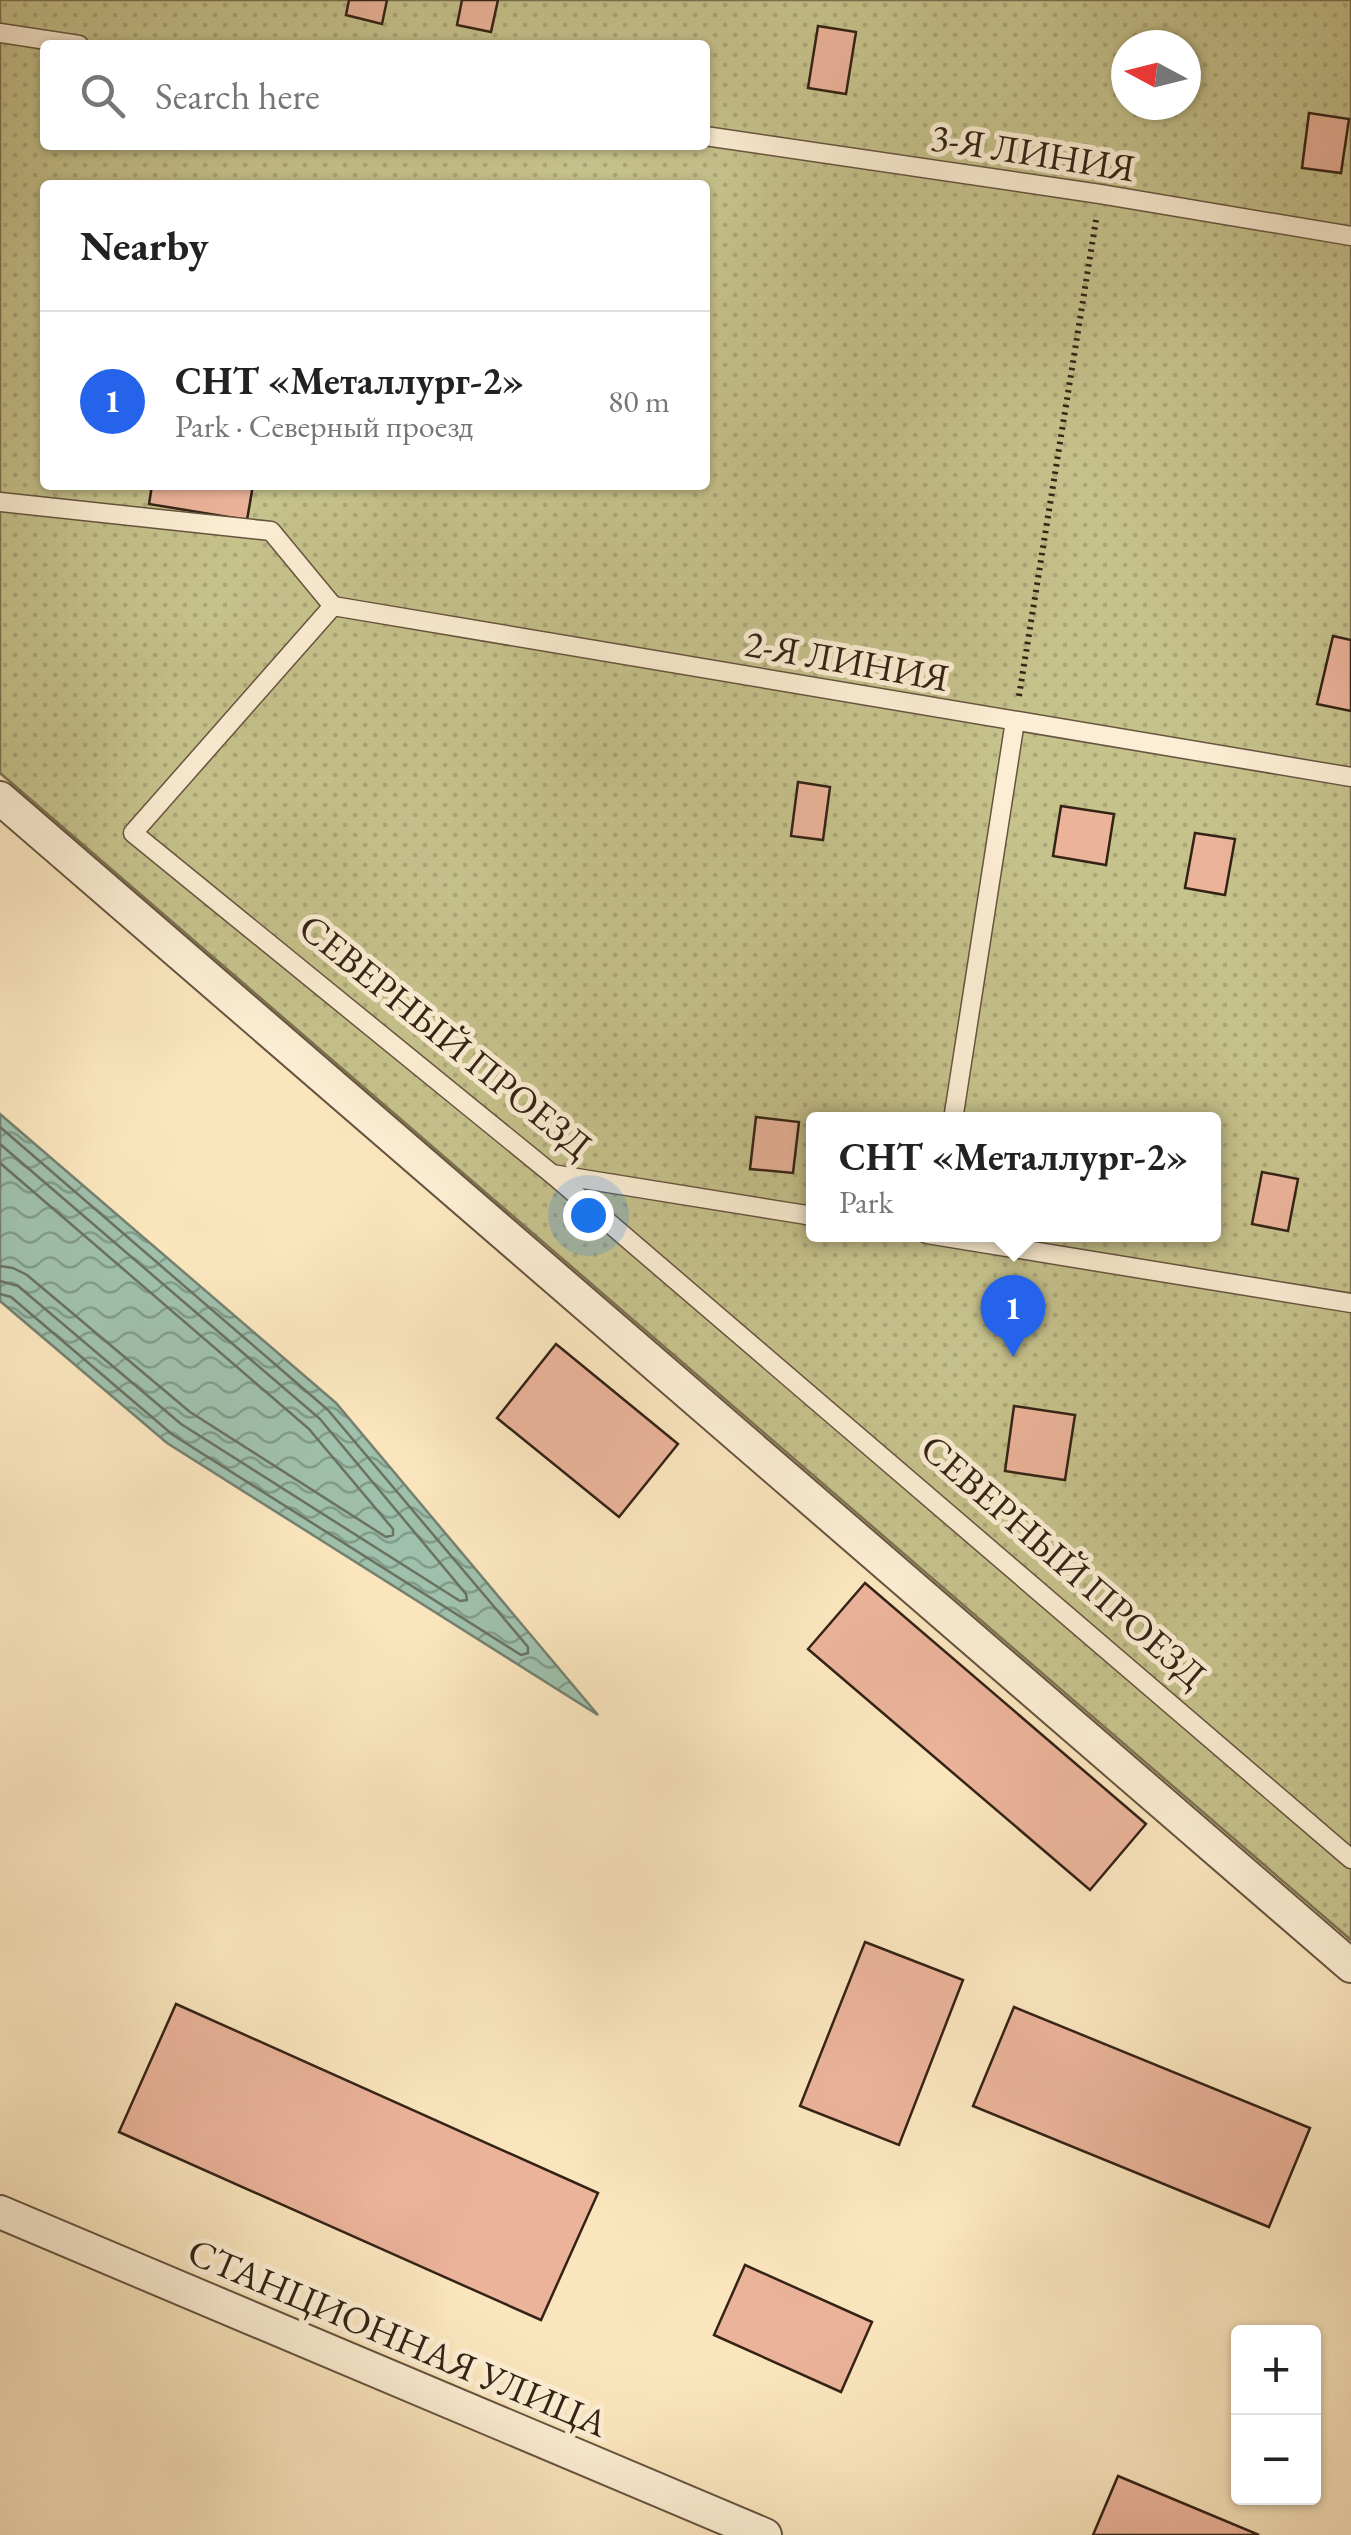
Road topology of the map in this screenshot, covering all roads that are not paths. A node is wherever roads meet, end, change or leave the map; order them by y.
1 (0, 34) edge
2 (43, 40) edge
3 (710, 137) edge
4 (1351, 236) edge
5 (0, 502) edge
6 (333, 606) junction
7 (1015, 721) junction
8 (1351, 777) edge
9 (0, 798) edge
10 (955, 1112) edge
11 (552, 1174) junction
12 (806, 1215) edge
13 (976, 1242) edge
14 (1351, 1303) edge
15 (1351, 1860) edge
16 (1351, 1966) edge
17 (0, 2212) edge
18 (765, 2535) edge

1 - 2 lane
3 - 4 lane, 3-Я ЛИНИЯ
5 - 6 lane
6 - 7 lane, 2-Я ЛИНИЯ
6 - 11 lane, СЕВЕРНЫЙ ПРОЕЗД
7 - 8 lane, 2-Я ЛИНИЯ
7 - 10 lane
9 - 16 street
11 - 12 lane
11 - 15 lane, СЕВЕРНЫЙ ПРОЕЗД
13 - 14 lane
17 - 18 street, СТАНЦИОННАЯ УЛИЦА

